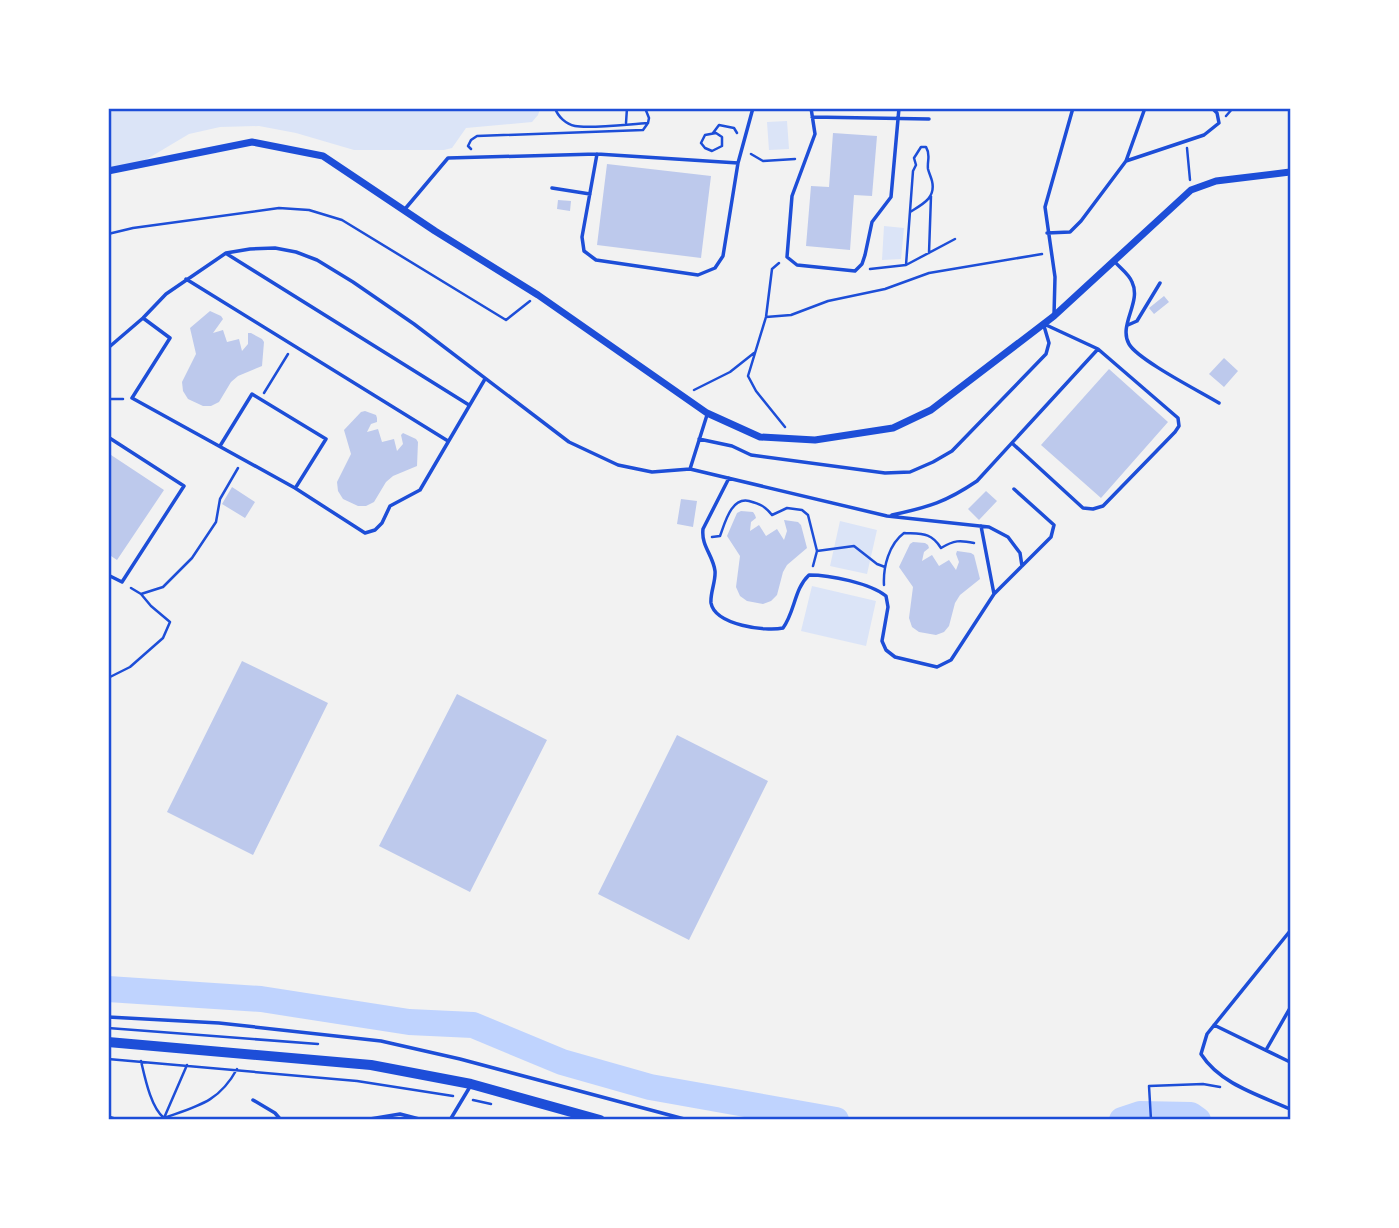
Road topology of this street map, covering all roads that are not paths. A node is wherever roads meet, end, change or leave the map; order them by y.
1 (753, 108) edge
2 (811, 108) edge
3 (899, 108) edge
4 (1073, 108) edge
5 (1145, 108) edge
6 (1212, 108) edge
7 (812, 117) junction
8 (899, 118) junction
9 (929, 119) dead end
10 (597, 153) junction
11 (1126, 161) junction
12 (738, 163) junction
13 (108, 171) edge
14 (1290, 172) edge
15 (552, 188) dead end
16 (590, 194) junction
17 (404, 211) junction
18 (1047, 233) junction
19 (226, 253) junction
20 (1115, 262) junction
21 (186, 278) junction
22 (1160, 283) dead end
23 (1054, 316) junction
24 (143, 318) junction
25 (1044, 324) junction
26 (1127, 326) junction
27 (108, 348) edge
28 (1098, 349) junction
29 (485, 378) junction
30 (1219, 403) dead end
31 (469, 405) junction
32 (707, 413) junction
33 (108, 437) edge
34 (699, 439) junction
35 (448, 441) junction
36 (1013, 444) junction
37 (220, 446) junction
38 (690, 469) junction
39 (729, 478) junction
40 (295, 488) junction
41 (1014, 489) dead end
42 (887, 516) junction
43 (981, 526) junction
44 (1022, 566) junction
45 (108, 575) edge
46 (995, 594) junction
47 (1290, 931) edge
48 (1290, 1008) edge
49 (108, 1017) edge
50 (1214, 1026) junction
51 (108, 1042) edge
52 (1266, 1050) junction
53 (1290, 1062) edge
54 (471, 1084) junction
55 (253, 1100) dead end
56 (1290, 1109) edge
57 (108, 1117) edge
58 (118, 1119) edge
59 (281, 1119) edge
60 (364, 1119) edge
61 (423, 1119) edge
62 (450, 1119) edge
63 (600, 1119) edge
64 (688, 1119) edge

1 - 12 lane
2 - 7 lane
3 - 8 lane
4 - 18 lane
5 - 11 lane
6 - 11 lane
7 - 8 lane
7 - 8 lane
8 - 9 lane
10 - 12 lane
10 - 16 lane
10 - 17 lane
11 - 18 lane
12 - 16 lane
13 - 17 street
14 - 20 street
15 - 16 lane
17 - 32 street
18 - 23 lane
19 - 21 lane
19 - 29 lane
19 - 31 lane
20 - 23 street
20 - 26 lane
21 - 24 lane
21 - 35 lane
22 - 26 lane
23 - 25 street
24 - 27 lane
24 - 37 lane
25 - 28 lane
25 - 32 street
25 - 34 lane
26 - 30 lane
28 - 36 lane
28 - 36 lane
29 - 31 lane
29 - 38 lane
31 - 35 lane
32 - 34 lane
33 - 45 lane
34 - 38 lane
35 - 40 lane
36 - 42 lane
37 - 40 lane
37 - 40 lane
38 - 39 lane
39 - 42 lane
39 - 46 lane
41 - 44 lane
42 - 43 lane
43 - 44 lane
43 - 46 lane
44 - 46 lane
47 - 50 lane
48 - 52 lane
49 - 64 lane
50 - 52 lane
50 - 56 lane
51 - 54 main road
52 - 53 lane
54 - 62 lane
54 - 63 main road
55 - 59 lane
57 - 58 lane
60 - 61 lane

